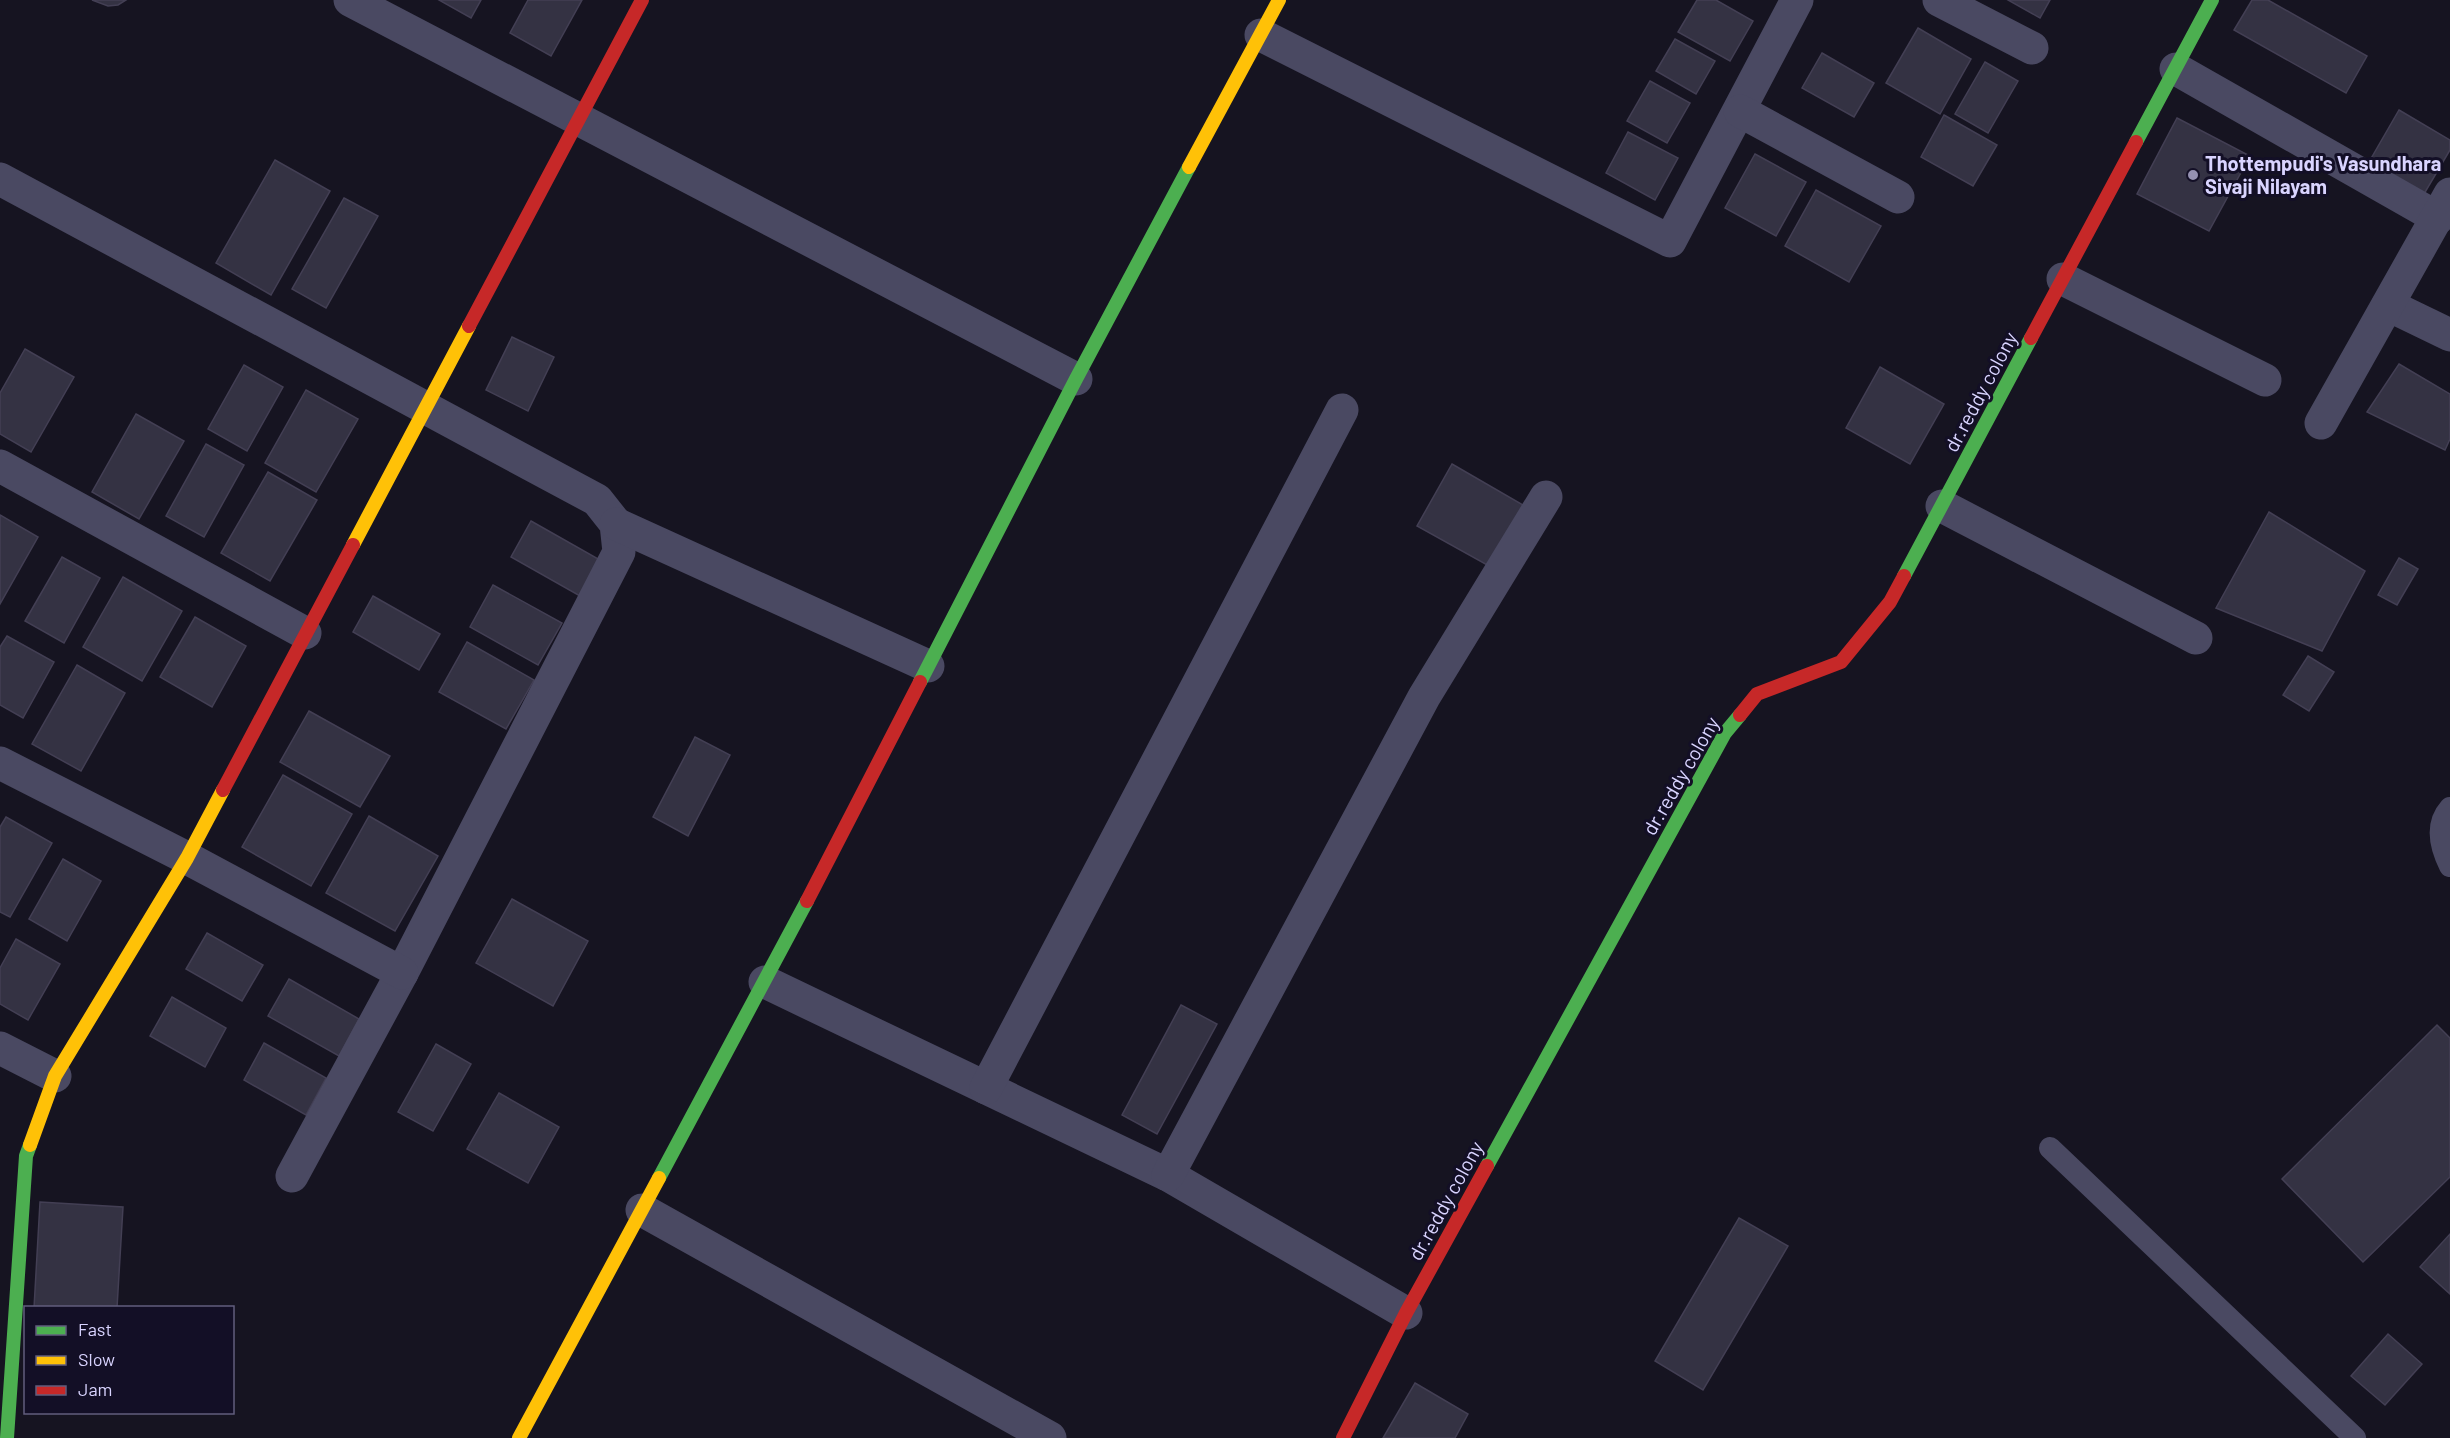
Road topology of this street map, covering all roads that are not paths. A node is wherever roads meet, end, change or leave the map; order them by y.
1 (350, 0) edge
2 (642, 0) edge
3 (1278, 0) edge
4 (1797, 0) edge
5 (1939, 0) edge
6 (2212, 0) edge
7 (1261, 35) junction
8 (2032, 48) dead end
9 (2176, 69) junction
10 (1740, 111) junction
11 (579, 120) junction
12 (0, 179) edge
13 (1898, 197) dead end
14 (2444, 206) edge
15 (2063, 279) junction
16 (2388, 305) junction
17 (2450, 335) edge
18 (1076, 379) junction
19 (2265, 380) dead end
20 (425, 407) junction
21 (1342, 410) dead end
22 (2321, 423) dead end
23 (0, 466) edge
24 (1546, 497) dead end
25 (1942, 506) junction
26 (616, 524) junction
27 (305, 633) junction
28 (2196, 638) dead end
29 (928, 666) junction
30 (0, 763) edge
31 (2450, 808) edge
32 (187, 858) junction
33 (2450, 866) edge
34 (402, 973) junction
35 (765, 982) junction
36 (0, 1048) edge
37 (55, 1076) junction
38 (986, 1088) junction
39 (2050, 1148) dead end
40 (1167, 1175) junction
41 (292, 1176) dead end
42 (642, 1210) junction
43 (1406, 1313) junction
44 (7, 1438) edge
45 (519, 1438) edge
46 (1050, 1438) edge
47 (1342, 1438) edge
48 (2355, 1438) edge

1 - 11 street
2 - 11 street
3 - 7 street
4 - 10 street
5 - 8 street
6 - 9 street, dr.reddy colony
7 - 10 street
7 - 18 street
9 - 14 street
9 - 15 street, dr.reddy colony
10 - 13 street
11 - 18 street
11 - 20 street
12 - 20 street
14 - 16 street
15 - 19 street
15 - 25 street, dr.reddy colony
16 - 17 street
16 - 22 street
18 - 29 street
20 - 26 street
20 - 27 street
21 - 38 street
23 - 27 street
24 - 40 street
25 - 28 street
25 - 43 street, dr.reddy colony
26 - 29 street
26 - 34 street
27 - 32 street
29 - 35 street
30 - 32 street
31 - 33 lane
32 - 34 street
32 - 37 street
34 - 41 street
35 - 38 street
35 - 42 street
36 - 37 street
37 - 44 street
38 - 40 street
39 - 48 lane
40 - 43 street
42 - 45 street
42 - 46 street
43 - 47 street, dr.reddy colony

